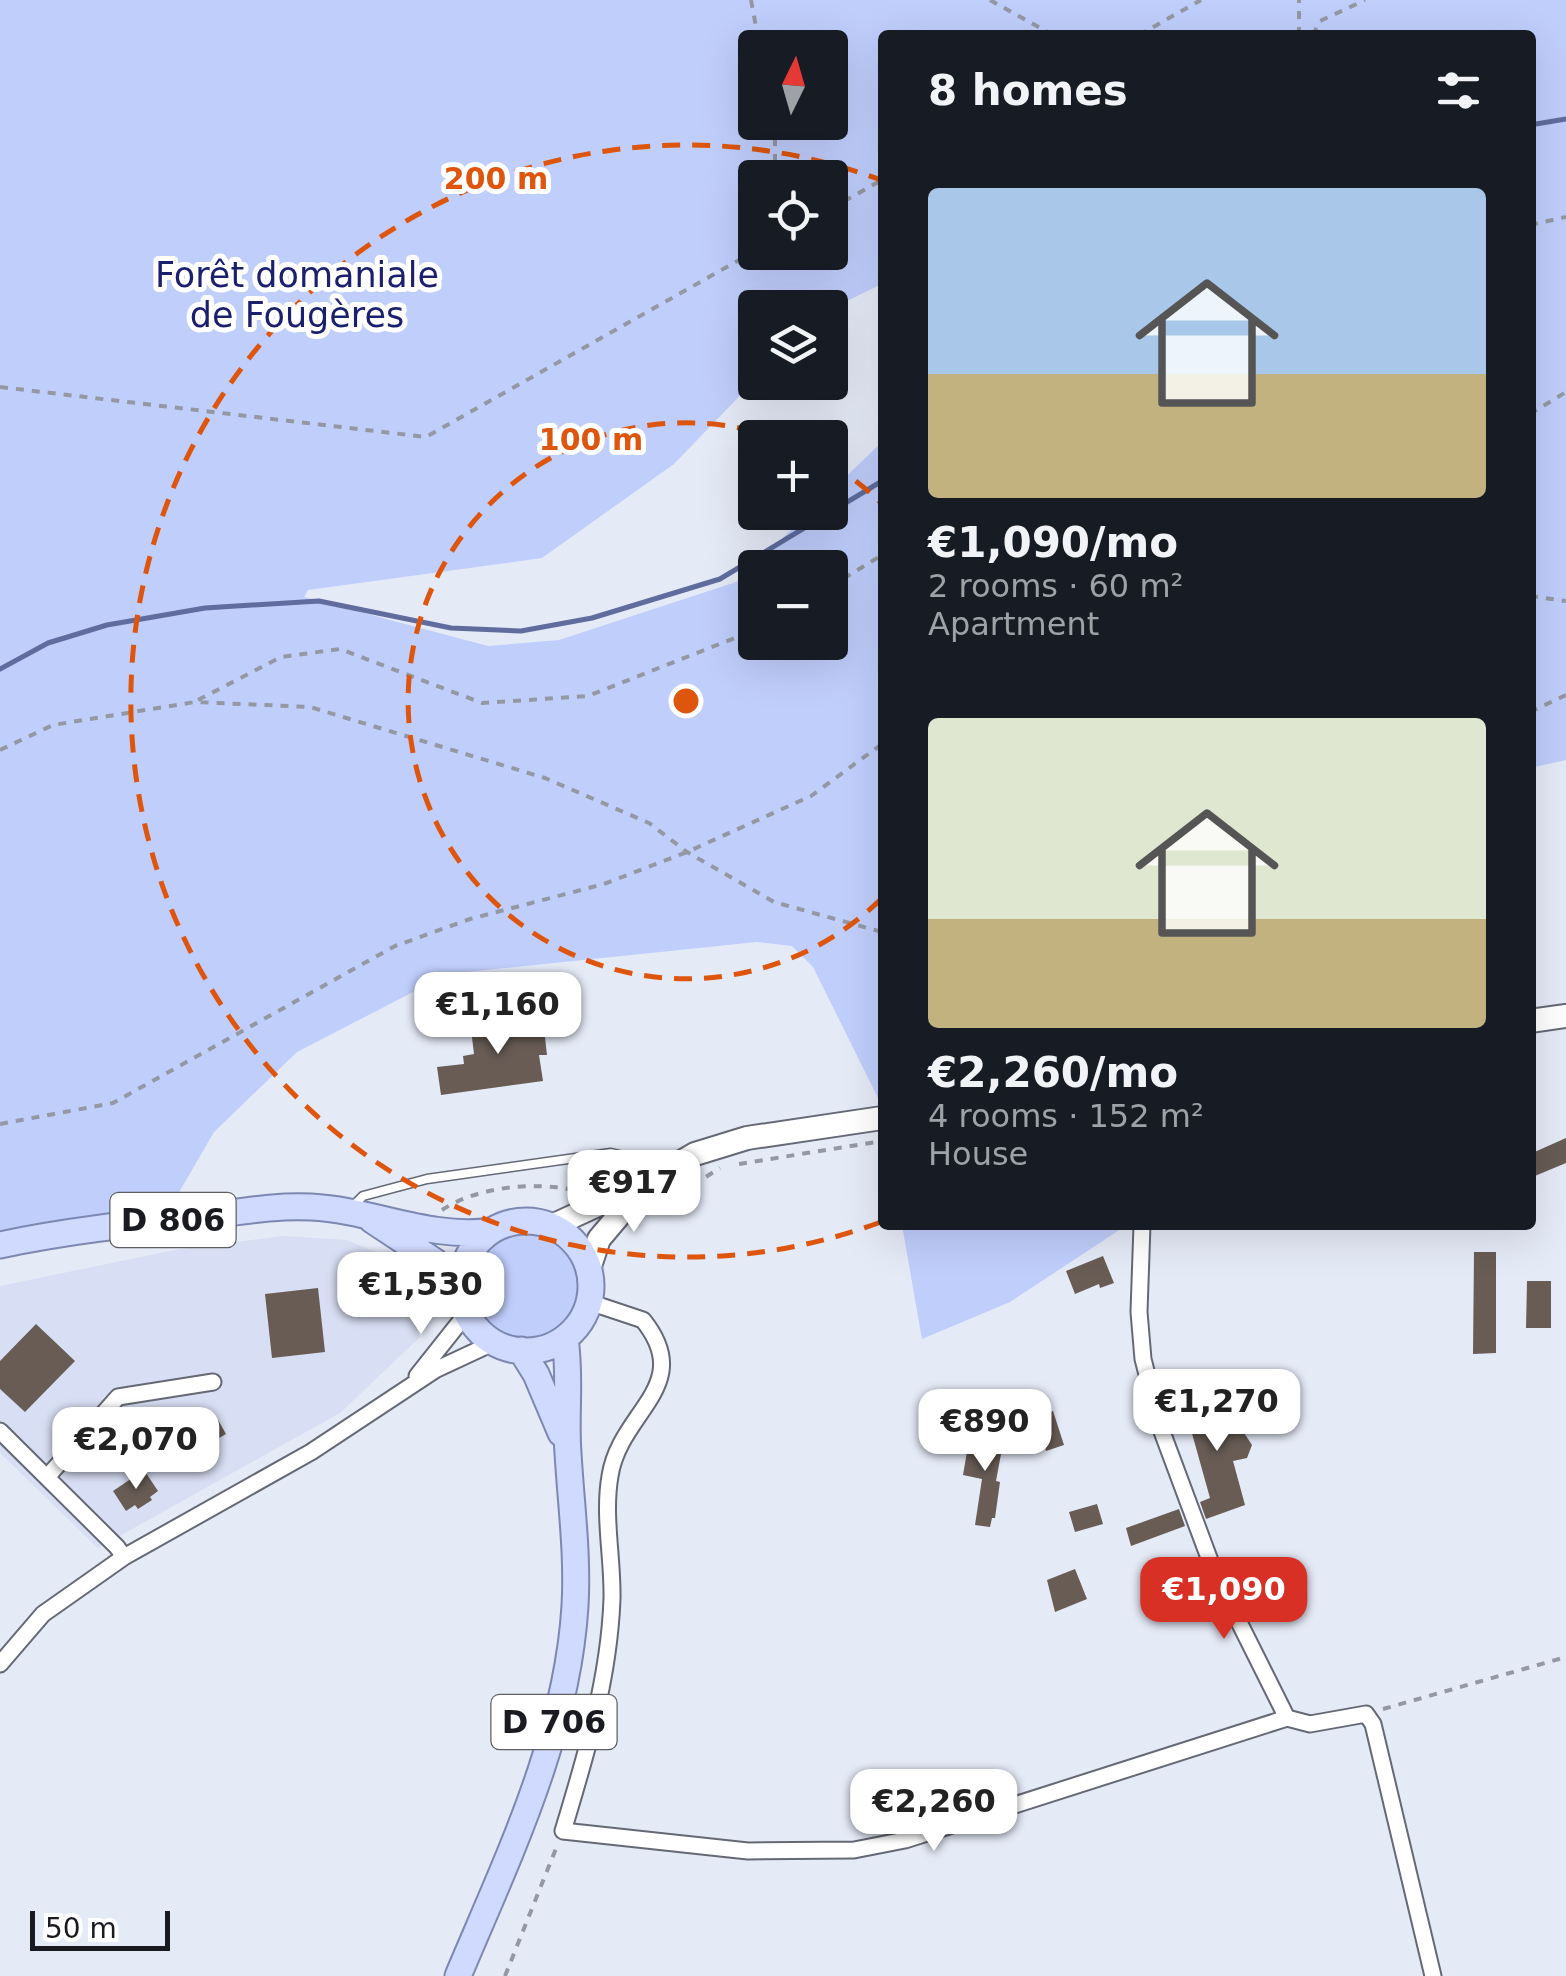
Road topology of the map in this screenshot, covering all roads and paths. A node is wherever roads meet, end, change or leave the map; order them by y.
1 (751, 0) edge
2 (990, 0) edge
3 (1201, 0) edge
4 (1299, 0) edge
5 (1366, 0) edge
6 (757, 30) edge
7 (1044, 30) edge
8 (1148, 30) edge
9 (1299, 30) edge
10 (1316, 30) edge
11 (878, 182) edge
12 (848, 199) edge
13 (1566, 217) edge
14 (1536, 224) edge
15 (738, 262) edge
16 (0, 387) edge
17 (1566, 392) edge
18 (1536, 410) edge
19 (878, 558) edge
20 (848, 577) edge
21 (1536, 597) edge
22 (1566, 600) edge
23 (738, 637) edge
24 (1566, 694) edge
25 (194, 702) junction
26 (1536, 709) edge
27 (878, 747) edge
28 (0, 750) edge
29 (687, 852) junction
30 (878, 930) edge
31 (1566, 1016) edge
32 (1536, 1020) edge
33 (878, 1119) edge
34 (0, 1124) edge
35 (647, 1182) junction
36 (356, 1213) junction
37 (552, 1226) junction
38 (1142, 1230) edge
39 (491, 1232) junction
40 (0, 1245) edge
41 (589, 1270) junction
42 (462, 1286) junction
43 (589, 1302) junction
44 (467, 1313) junction
45 (565, 1339) junction
46 (495, 1342) junction
47 (521, 1350) junction
48 (213, 1382) dead end
49 (408, 1386) junction
50 (0, 1430) edge
51 (568, 1452) junction
52 (48, 1476) junction
53 (124, 1558) junction
54 (1566, 1657) edge
55 (0, 1664) edge
56 (1366, 1714) junction
57 (1287, 1718) junction
58 (563, 1831) junction
59 (458, 1976) edge
60 (505, 1976) edge
61 (1433, 1976) edge

1 - 6 path
2 - 7 path
3 - 8 path
4 - 9 path
5 - 10 path
11 - 12 path
13 - 14 path
15 - 16 path
17 - 18 path
19 - 20 path
21 - 22 path
23 - 25 path
24 - 26 path
25 - 28 path
25 - 29 path
27 - 29 path
29 - 30 path
29 - 34 path
31 - 32 main road
33 - 35 main road
35 - 36 lane
35 - 37 main road
35 - 41 main road
36 - 39 main road, D 806
36 - 40 main road, D 806
36 - 42 main road, D 806
37 - 39 main road
37 - 41 main road
38 - 57 street
39 - 42 main road
41 - 43 main road
42 - 44 main road
43 - 45 main road
43 - 58 street
44 - 46 main road
44 - 49 street
45 - 47 main road
45 - 51 main road, D 706
46 - 47 main road
46 - 49 street
47 - 51 main road, D 706
48 - 52 street
49 - 53 street
50 - 52 street
51 - 59 main road, D 706
52 - 53 street
53 - 55 street
54 - 56 path
56 - 57 street
56 - 61 street
57 - 58 street
58 - 60 path

